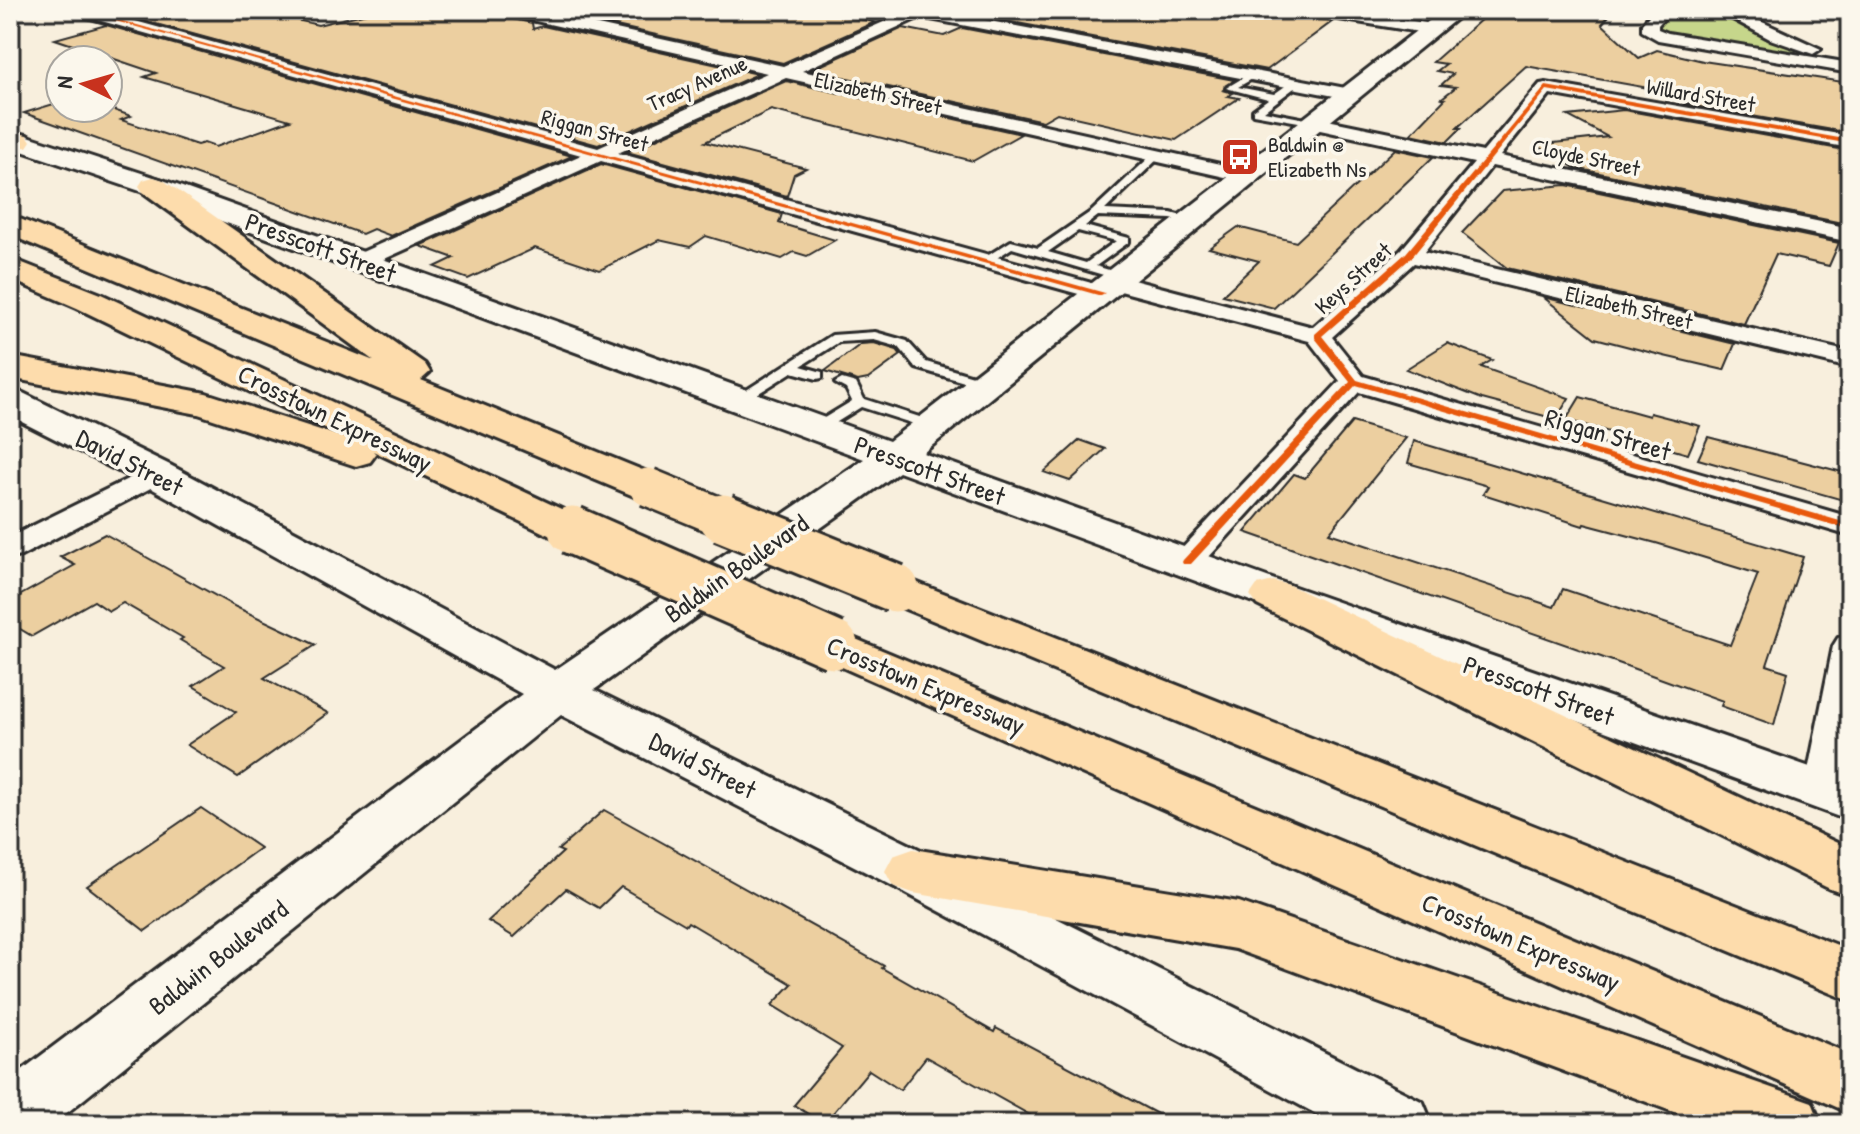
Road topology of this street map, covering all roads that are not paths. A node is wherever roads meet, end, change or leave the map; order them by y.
1 (78, 10) edge
2 (509, 10) edge
3 (1314, 10) edge
4 (1456, 10) edge
5 (1663, 10) edge
6 (1724, 10) edge
7 (915, 11) edge
8 (1432, 29) junction
9 (1850, 61) edge
10 (1850, 68) edge
11 (783, 72) junction
12 (1251, 76) junction
13 (1294, 84) junction
14 (1546, 88) joint
15 (1350, 94) junction
16 (1274, 97) junction
17 (1313, 123) junction
18 (13, 140) edge
19 (1850, 142) edge
20 (601, 152) junction
21 (1157, 155) junction
22 (1488, 161) junction
23 (1247, 176) junction
24 (153, 186) junction
25 (1096, 213) junction
26 (1192, 220) junction
27 (10, 224) edge
28 (1076, 227) junction
29 (1850, 235) edge
30 (1125, 240) junction
31 (1157, 249) junction
32 (1040, 252) junction
33 (1409, 255) junction
34 (1063, 256) junction
35 (361, 261) junction
36 (985, 261) junction
37 (10, 268) edge
38 (1029, 272) junction
39 (1106, 280) junction
40 (1318, 336) junction
41 (1850, 360) edge
42 (10, 367) edge
43 (790, 367) junction
44 (817, 375) dead end
45 (1354, 382) junction
46 (842, 383) dead end
47 (985, 384) junction
48 (738, 400) junction
49 (10, 401) edge
50 (859, 402) junction
51 (473, 415) junction
52 (933, 426) junction
53 (816, 429) junction
54 (894, 457) junction
55 (156, 474) junction
56 (556, 523) junction
57 (1850, 527) edge
58 (10, 549) edge
59 (1187, 562) junction
60 (1273, 595) junction
61 (1850, 646) edge
62 (557, 692) junction
63 (1836, 796) edge
64 (913, 871) junction
65 (1850, 874) edge
66 (1850, 976) edge
67 (1850, 1084) edge
68 (23, 1110) edge
69 (1399, 1124) edge
70 (1788, 1124) edge

1 - 20 street, Riggan Street
2 - 11 street, Elizabeth Street
3 - 8 street
4 - 8 main road, Baldwin Boulevard
5 - 10 street
6 - 9 street
7 - 11 street, Tracy Avenue
7 - 12 street
8 - 15 main road, Baldwin Boulevard
11 - 20 street, Tracy Avenue
11 - 21 street, Elizabeth Street
12 - 13 street
12 - 16 lane
13 - 15 street
13 - 16 lane
14 - 19 street, Willard Street
14 - 22 street, Keys Street
15 - 17 main road, Baldwin Boulevard
16 - 17 lane
17 - 22 street, Cloyde Street
17 - 23 main road, Baldwin Boulevard
18 - 24 main road, Presscott Street
20 - 35 street, Tracy Avenue
20 - 36 street, Riggan Street
21 - 23 street, Elizabeth Street
21 - 25 lane
22 - 29 street, Cloyde Street
22 - 33 street, Keys Street
23 - 26 main road, Baldwin Boulevard
24 - 35 main road, Presscott Street
24 - 51 highway
25 - 26 lane
25 - 28 lane
26 - 31 main road, Baldwin Boulevard
27 - 51 highway, Crosstown Expressway
28 - 30 lane
28 - 32 lane
30 - 31 lane
30 - 39 lane
31 - 39 main road, Baldwin Boulevard
32 - 34 lane
32 - 36 lane
33 - 40 street, Keys Street
33 - 41 street, Elizabeth Street
34 - 38 lane
34 - 39 lane
35 - 48 main road, Presscott Street
36 - 38 street, Riggan Street
37 - 56 highway, Crosstown Expressway
38 - 39 street, Riggan Street
39 - 40 street, Riggan Street
39 - 47 main road, Baldwin Boulevard
40 - 45 street, Keys Street
42 - 56 highway
43 - 44 lane
43 - 47 lane
43 - 48 lane
45 - 57 street, Riggan Street
45 - 59 street
46 - 50 lane
47 - 52 main road, Baldwin Boulevard
48 - 53 main road, Presscott Street
49 - 55 main road, David Street
50 - 52 lane
50 - 53 lane
51 - 66 highway, Crosstown Expressway, bridge
52 - 54 main road, Baldwin Boulevard
53 - 54 main road, Presscott Street
54 - 59 main road, Presscott Street
54 - 62 main road, Baldwin Boulevard
55 - 58 street
55 - 62 main road, David Street
56 - 67 highway, Crosstown Expressway, bridge
59 - 60 main road, Presscott Street
60 - 63 main road, Presscott Street
60 - 65 highway
61 - 63 street
62 - 64 main road, David Street
62 - 68 main road, Baldwin Boulevard
64 - 69 main road, David Street
64 - 70 highway

